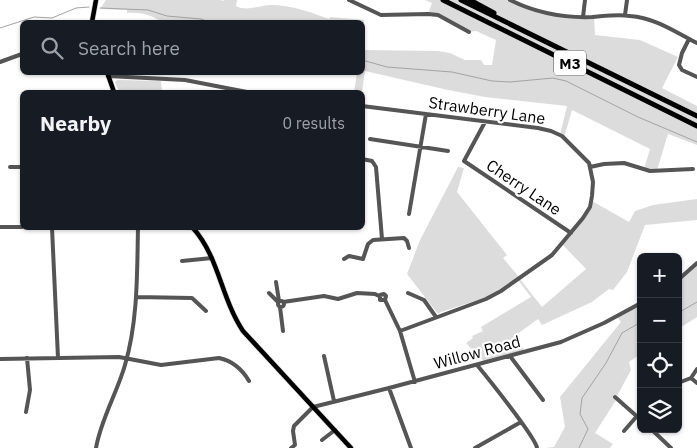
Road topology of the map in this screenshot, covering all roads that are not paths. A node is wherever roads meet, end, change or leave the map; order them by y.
1 (96, 0) edge
2 (349, 0) edge
3 (443, 0) edge
4 (461, 0) edge
5 (470, 0) edge
6 (510, 0) edge
7 (585, 0) edge
8 (627, 0) edge
9 (625, 15) junction
10 (583, 17) junction
11 (92, 20) edge
12 (469, 32) dead end
13 (533, 35) junction
14 (689, 39) junction
15 (697, 43) edge
16 (20, 55) edge
17 (0, 62) edge
18 (108, 75) edge
19 (120, 75) edge
20 (697, 77) edge
21 (156, 78) joint
22 (113, 90) edge
23 (226, 90) edge
24 (365, 106) edge
25 (426, 114) junction
26 (697, 116) edge
27 (485, 122) junction
28 (697, 126) edge
29 (370, 139) dead end
30 (420, 147) junction
31 (448, 151) dead end
32 (365, 160) edge
33 (20, 167) edge
34 (590, 167) junction
35 (10, 168) dead end
36 (693, 169) dead end
37 (409, 214) dead end
38 (0, 227) edge
39 (20, 227) edge
40 (52, 230) edge
41 (138, 230) edge
42 (195, 230) edge
43 (571, 233) junction
44 (382, 239) junction
45 (409, 248) dead end
46 (212, 258) junction
47 (344, 259) dead end
48 (182, 261) dead end
49 (697, 262) edge
50 (682, 276) edge
51 (276, 282) dead end
52 (269, 293) dead end
53 (408, 293) dead end
54 (136, 297) junction
55 (280, 303) junction
56 (637, 305) edge
57 (206, 311) dead end
58 (436, 317) junction
59 (283, 331) dead end
60 (400, 331) junction
61 (324, 356) dead end
62 (510, 356) junction
63 (27, 358) junction
64 (58, 358) junction
65 (127, 358) junction
66 (0, 359) edge
67 (477, 365) junction
68 (697, 369) edge
69 (691, 378) junction
70 (249, 381) dead end
71 (682, 381) edge
72 (415, 382) junction
73 (697, 383) edge
74 (390, 388) junction
75 (615, 396) dead end
76 (543, 400) dead end
77 (334, 402) junction
78 (313, 407) junction
79 (26, 412) dead end
80 (637, 416) joint
81 (521, 422) junction
82 (335, 430) junction
83 (624, 431) dead end
84 (655, 433) edge
85 (322, 440) dead end
86 (96, 448) edge
87 (292, 448) edge
88 (351, 448) edge
89 (411, 448) edge
90 (475, 448) edge
91 (537, 448) edge
92 (671, 448) edge

1 - 11 main road
2 - 12 street
3 - 28 highway, M3
4 - 13 highway, M3
5 - 13 highway
6 - 10 street
7 - 10 street
8 - 9 street
9 - 10 street
9 - 14 street
13 - 26 highway, M3
14 - 15 street
14 - 20 street
16 - 17 street
18 - 22 main road
19 - 21 street
21 - 23 street
24 - 25 street, Strawberry Lane
25 - 27 street, Strawberry Lane
25 - 30 street
27 - 34 street, Strawberry Lane
27 - 43 street, Cherry Lane
29 - 30 street
30 - 31 street
30 - 37 street
32 - 44 street
33 - 35 street
34 - 36 street
34 - 43 street
38 - 39 street
40 - 64 street
41 - 54 street
42 - 46 main road
43 - 58 street
44 - 45 street
44 - 47 street
46 - 48 street
46 - 78 main road
49 - 50 street
51 - 55 street
52 - 55 street
53 - 58 street
54 - 57 street
54 - 65 street
55 - 59 street
55 - 60 street
56 - 62 street, Willow Road
58 - 60 street
60 - 72 street
61 - 77 street
62 - 67 street, Willow Road
62 - 76 street
63 - 64 street
63 - 66 street
63 - 79 street
64 - 65 street
65 - 70 street
65 - 86 street
67 - 72 street, Willow Road
67 - 81 street
68 - 69 street
69 - 71 street
69 - 73 street
72 - 74 street, Willow Road
74 - 77 street, Willow Road
74 - 89 street
75 - 80 street
77 - 78 street, Willow Road
78 - 82 main road
78 - 87 street
80 - 83 street
81 - 90 street
81 - 91 street
82 - 85 street
82 - 88 main road
84 - 92 street

